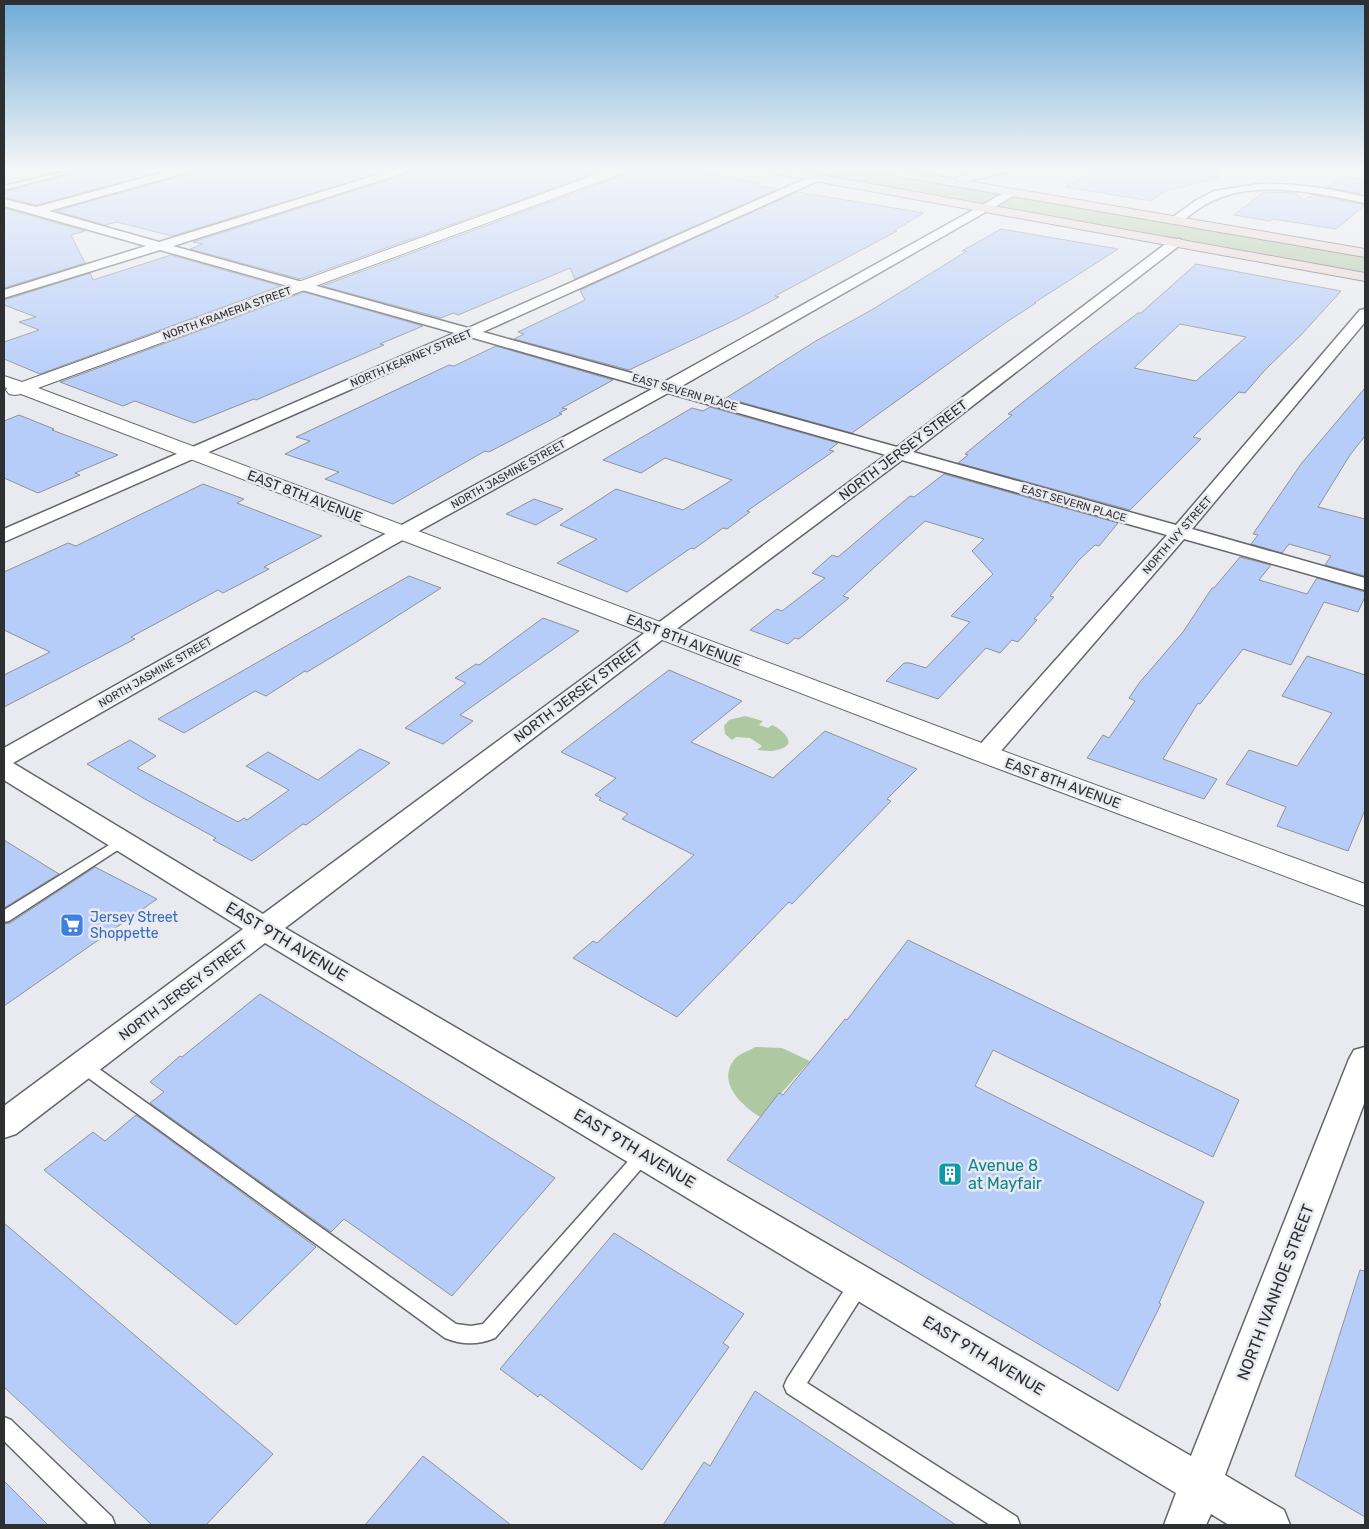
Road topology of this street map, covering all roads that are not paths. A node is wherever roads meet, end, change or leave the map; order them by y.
1 (142, 241) edge
2 (174, 241) edge
3 (422, 241) edge
4 (674, 241) edge
5 (927, 241) edge
6 (1172, 241) edge
7 (1298, 241) edge
8 (1176, 242) junction
9 (159, 246) junction
10 (1365, 253) edge
11 (1365, 276) edge
12 (302, 285) junction
13 (4, 294) edge
14 (1365, 313) edge
15 (468, 333) junction
16 (668, 387) junction
17 (10, 388) edge
18 (192, 453) junction
19 (900, 453) junction
20 (401, 533) junction
21 (1180, 533) junction
22 (4, 536) edge
23 (1365, 584) edge
24 (659, 631) junction
25 (986, 754) junction
26 (4, 758) edge
27 (4, 769) edge
28 (122, 841) junction
29 (1365, 895) edge
30 (4, 917) edge
31 (265, 929) junction
32 (1365, 1058) edge
33 (82, 1065) junction
34 (4, 1124) edge
35 (645, 1154) junction
36 (861, 1282) junction
37 (4, 1426) edge
38 (1201, 1484) junction
39 (104, 1525) edge
40 (1009, 1525) edge
41 (1185, 1525) edge
42 (1269, 1525) edge

1 - 9 street, EAST SEVERN PLACE
2 - 9 street
3 - 12 street, NORTH KRAMERIA STREET
4 - 15 street, NORTH KEARNEY STREET
5 - 16 street, NORTH JASMINE STREET
6 - 8 main road
7 - 10 main road
8 - 11 main road
8 - 19 street, NORTH JERSEY STREET
9 - 12 street, EAST SEVERN PLACE
9 - 13 street
12 - 15 street, EAST SEVERN PLACE
12 - 17 street, NORTH KRAMERIA STREET
14 - 21 street, NORTH IVY STREET
15 - 16 street, EAST SEVERN PLACE
15 - 18 street, NORTH KEARNEY STREET
16 - 19 street, EAST SEVERN PLACE
16 - 20 street, NORTH JASMINE STREET
17 - 18 street, EAST 8TH AVENUE
18 - 20 street, EAST 8TH AVENUE
18 - 22 street, NORTH KEARNEY STREET
19 - 21 street, EAST SEVERN PLACE
19 - 24 street, NORTH JERSEY STREET
20 - 24 street, EAST 8TH AVENUE
20 - 26 street, NORTH JASMINE STREET
21 - 23 street, EAST SEVERN PLACE
21 - 25 street, NORTH IVY STREET
24 - 25 street, EAST 8TH AVENUE
24 - 31 street, NORTH JERSEY STREET
25 - 29 street, EAST 8TH AVENUE
27 - 28 street, EAST 9TH AVENUE
28 - 30 lane
28 - 31 street, EAST 9TH AVENUE
31 - 33 street, NORTH JERSEY STREET
31 - 35 street, EAST 9TH AVENUE
32 - 38 street, NORTH IVANHOE STREET
33 - 34 street, NORTH JERSEY STREET
33 - 35 lane
35 - 36 street, EAST 9TH AVENUE
36 - 38 street, EAST 9TH AVENUE
36 - 40 lane
37 - 39 lane
38 - 41 street, NORTH IVANHOE STREET
38 - 42 street, EAST 9TH AVENUE

